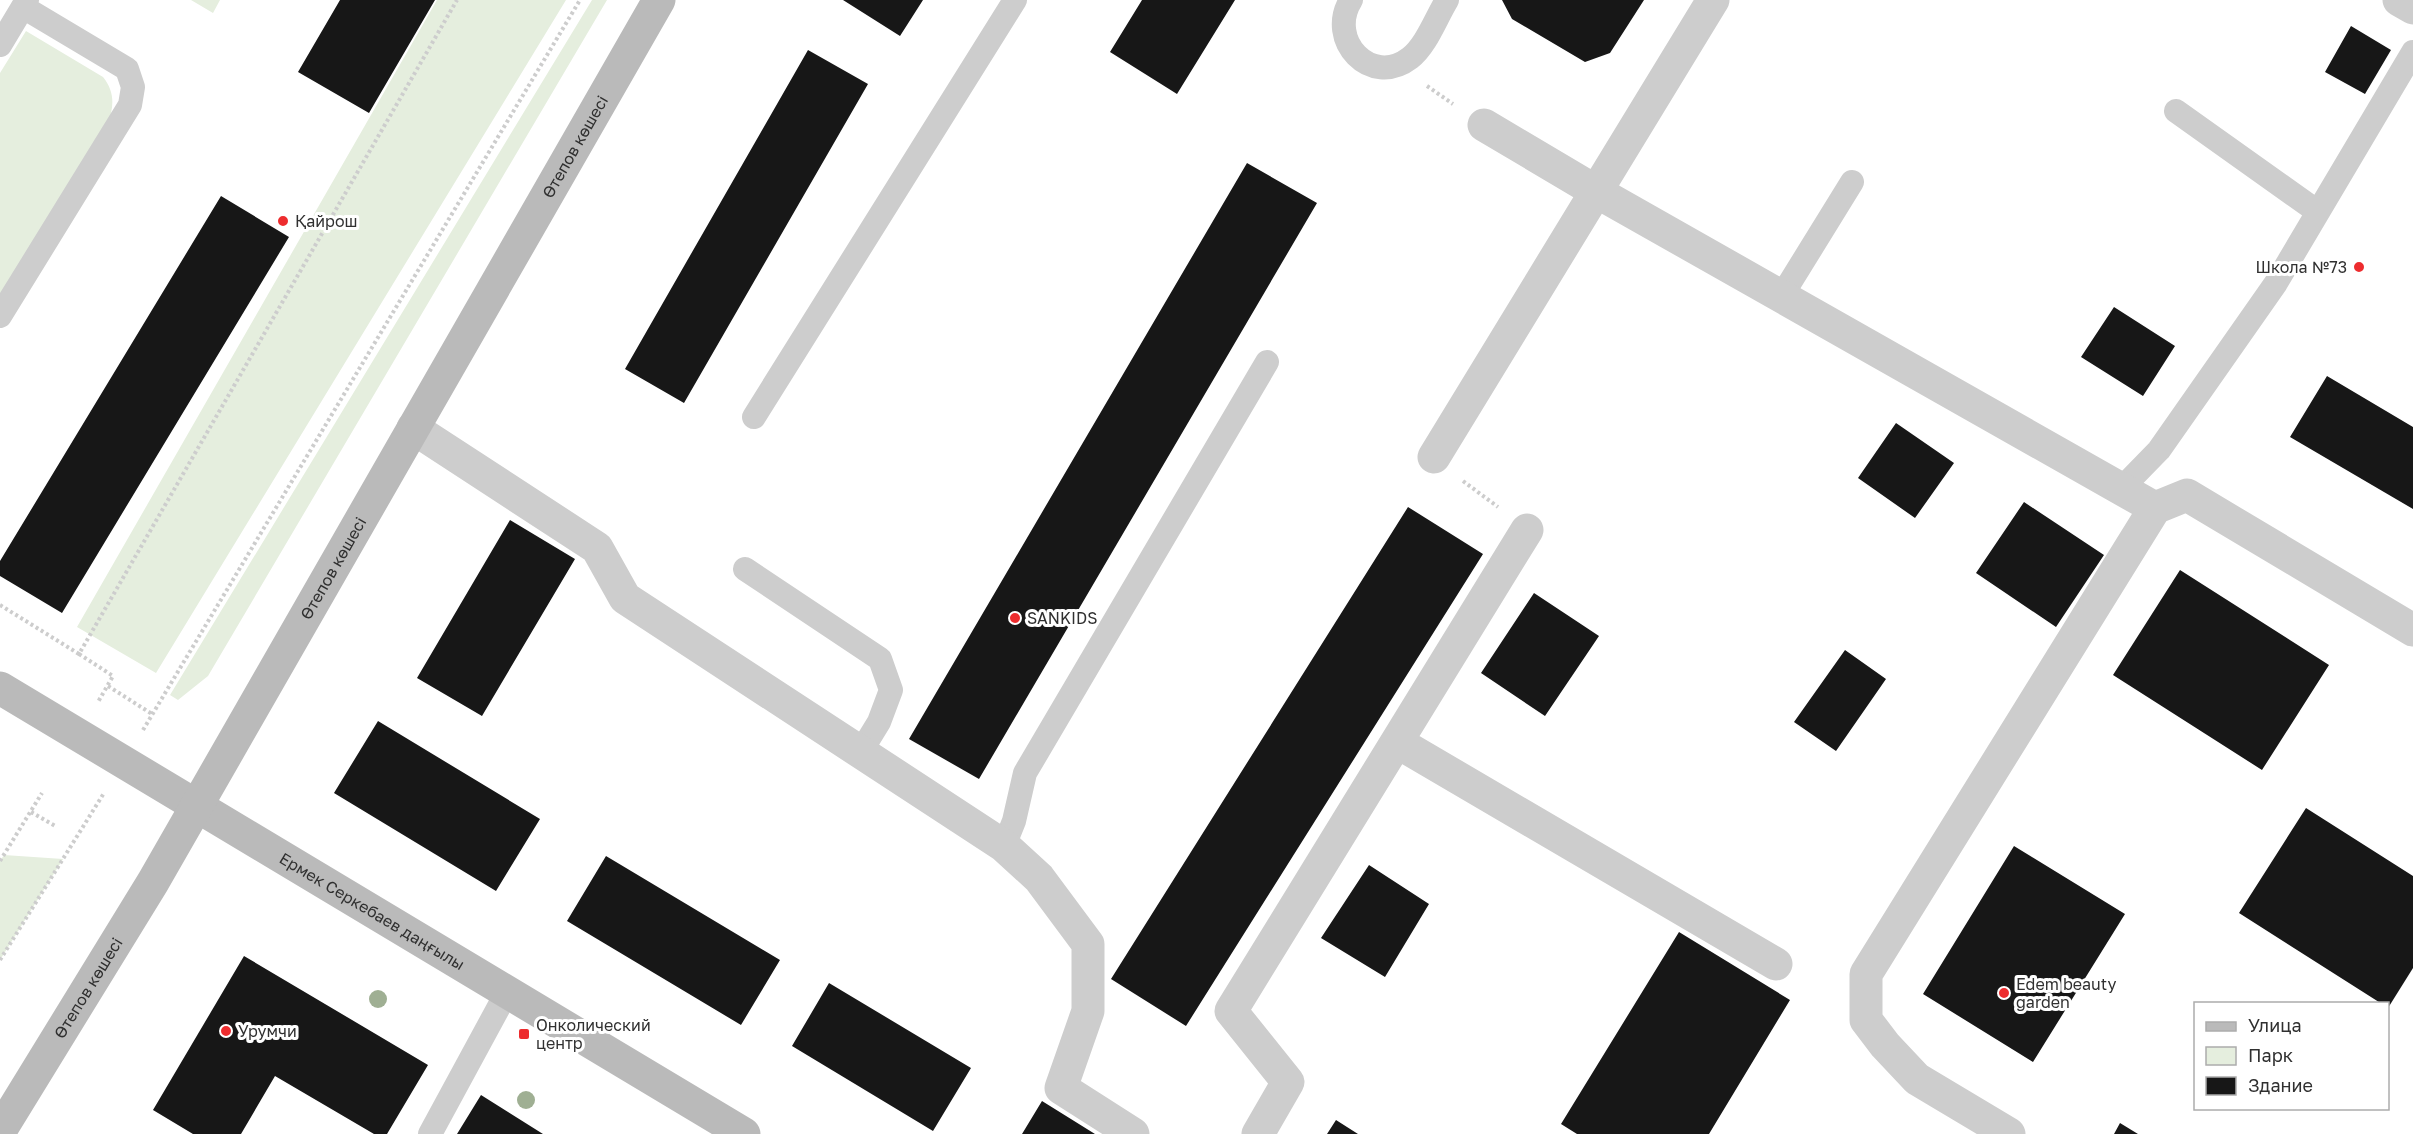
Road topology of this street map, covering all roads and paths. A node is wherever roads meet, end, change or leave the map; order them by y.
1 (457, 0) edge
2 (580, 0) edge
3 (659, 0) edge
4 (1015, 0) edge
5 (1351, 0) edge
6 (1446, 0) edge
7 (1713, 0) edge
8 (2399, 0) edge
9 (25, 4) edge
10 (2413, 8) edge
11 (0, 45) edge
12 (2413, 52) edge
13 (1397, 65) junction
14 (2176, 111) dead end
15 (1484, 125) joint
16 (1852, 182) dead end
17 (1597, 192) junction
18 (2318, 212) junction
19 (1781, 297) junction
20 (0, 316) edge
21 (1267, 362) dead end
22 (754, 417) dead end
23 (413, 428) junction
24 (1434, 458) joint
25 (2121, 489) junction
26 (2155, 508) junction
27 (1527, 530) joint
28 (745, 569) dead end
29 (0, 605) edge
30 (2413, 630) edge
31 (79, 654) junction
32 (108, 686) junction
33 (0, 688) edge
34 (98, 702) dead end
35 (1397, 742) junction
36 (860, 753) junction
37 (42, 793) dead end
38 (196, 807) junction
39 (31, 812) junction
40 (91, 814) dead end
41 (57, 827) dead end
42 (1004, 846) junction
43 (0, 861) edge
44 (0, 960) edge
45 (1776, 964) dead end
46 (507, 992) junction
47 (0, 1131) edge
48 (430, 1134) edge
49 (744, 1134) edge
50 (1133, 1134) edge
51 (1258, 1134) edge
52 (2009, 1134) edge

1 - 31 path
2 - 32 path
3 - 23 street, Өтепов көшесі
4 - 22 lane
5 - 13 lane
6 - 13 lane
7 - 17 street
8 - 10 street
9 - 11 lane
9 - 20 lane
12 - 18 lane
13 - 15 path
14 - 18 lane
15 - 17 street
16 - 19 lane
17 - 19 street
17 - 24 street
18 - 25 lane
19 - 25 street
21 - 42 lane
23 - 36 street
23 - 38 street, Өтепов көшесі
24 - 27 path
25 - 26 street
26 - 30 street
26 - 52 street
27 - 35 street
28 - 36 lane
29 - 31 path
31 - 32 path
32 - 34 path
33 - 38 street, Ермек Серкебаев даңғылы
35 - 45 street
35 - 51 street
36 - 42 street
37 - 39 path
38 - 46 street, Ермек Серкебаев даңғылы
38 - 47 street, Өтепов көшесі
39 - 41 path
39 - 43 path
40 - 44 path
42 - 50 street
46 - 48 lane
46 - 49 street, Ермек Серкебаев даңғылы

